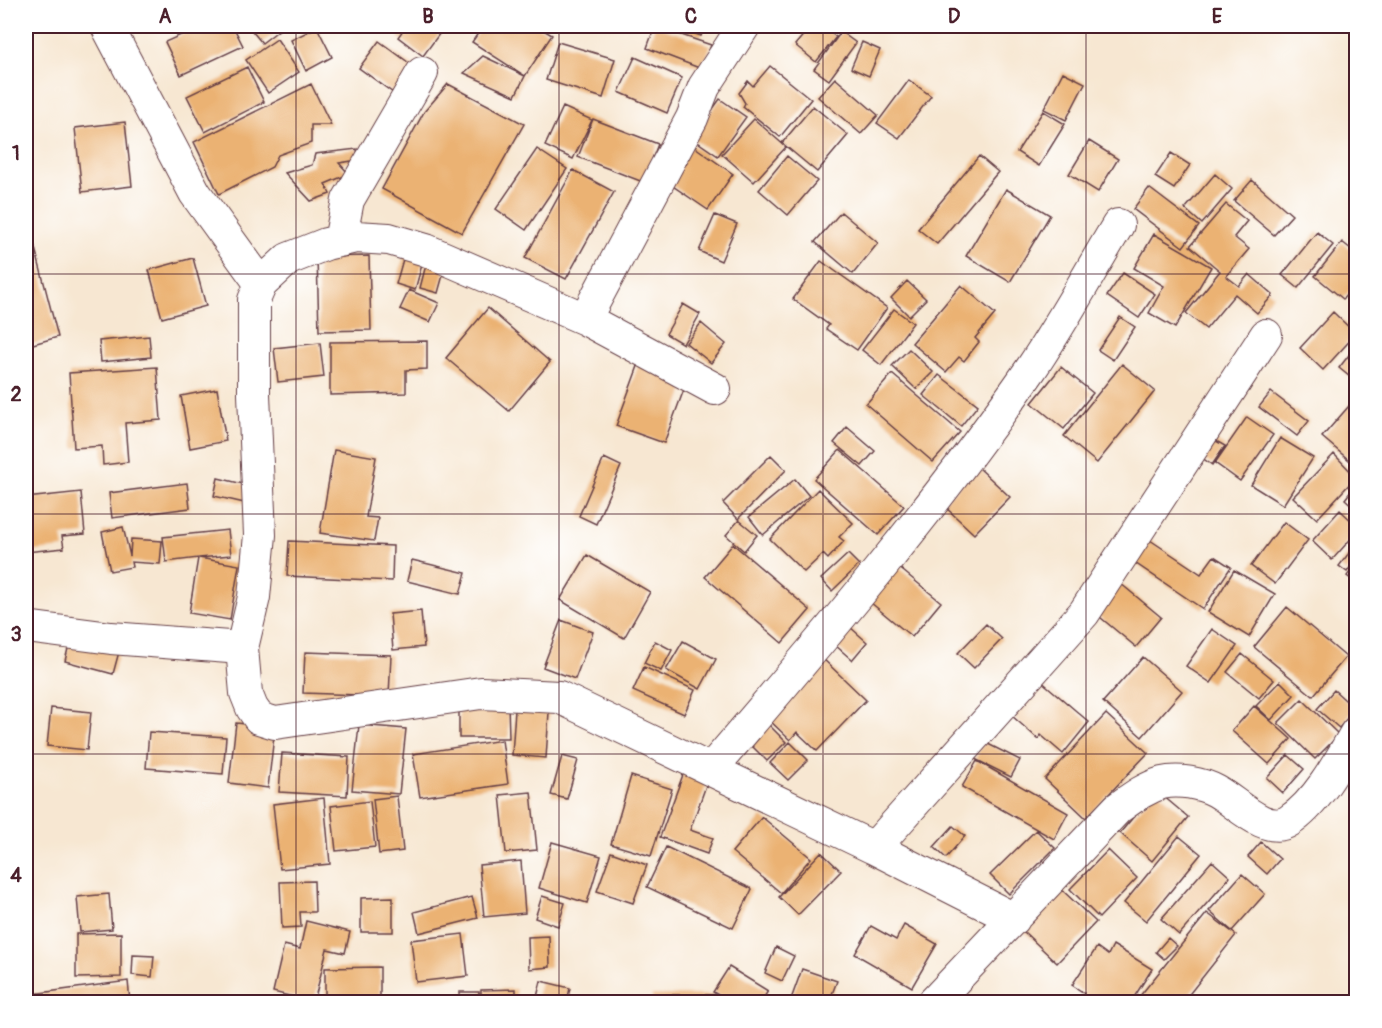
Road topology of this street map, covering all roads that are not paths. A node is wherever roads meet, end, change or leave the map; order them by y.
1 (107, 26) edge
2 (744, 26) edge
3 (422, 73) dead end
4 (1118, 225) dead end
5 (340, 241) junction
6 (261, 284) junction
7 (585, 319) junction
8 (1266, 335) dead end
9 (715, 389) dead end
10 (26, 627) edge
11 (242, 648) junction
12 (1356, 734) edge
13 (711, 769) junction
14 (874, 848) junction
15 (1014, 919) junction
16 (934, 1002) edge

1 - 6 street
2 - 7 street
3 - 5 street
4 - 13 street
5 - 6 street
5 - 7 street
6 - 11 street
7 - 9 street
8 - 14 street
10 - 11 street
11 - 13 street
12 - 15 street
13 - 14 street
14 - 15 street
15 - 16 street

